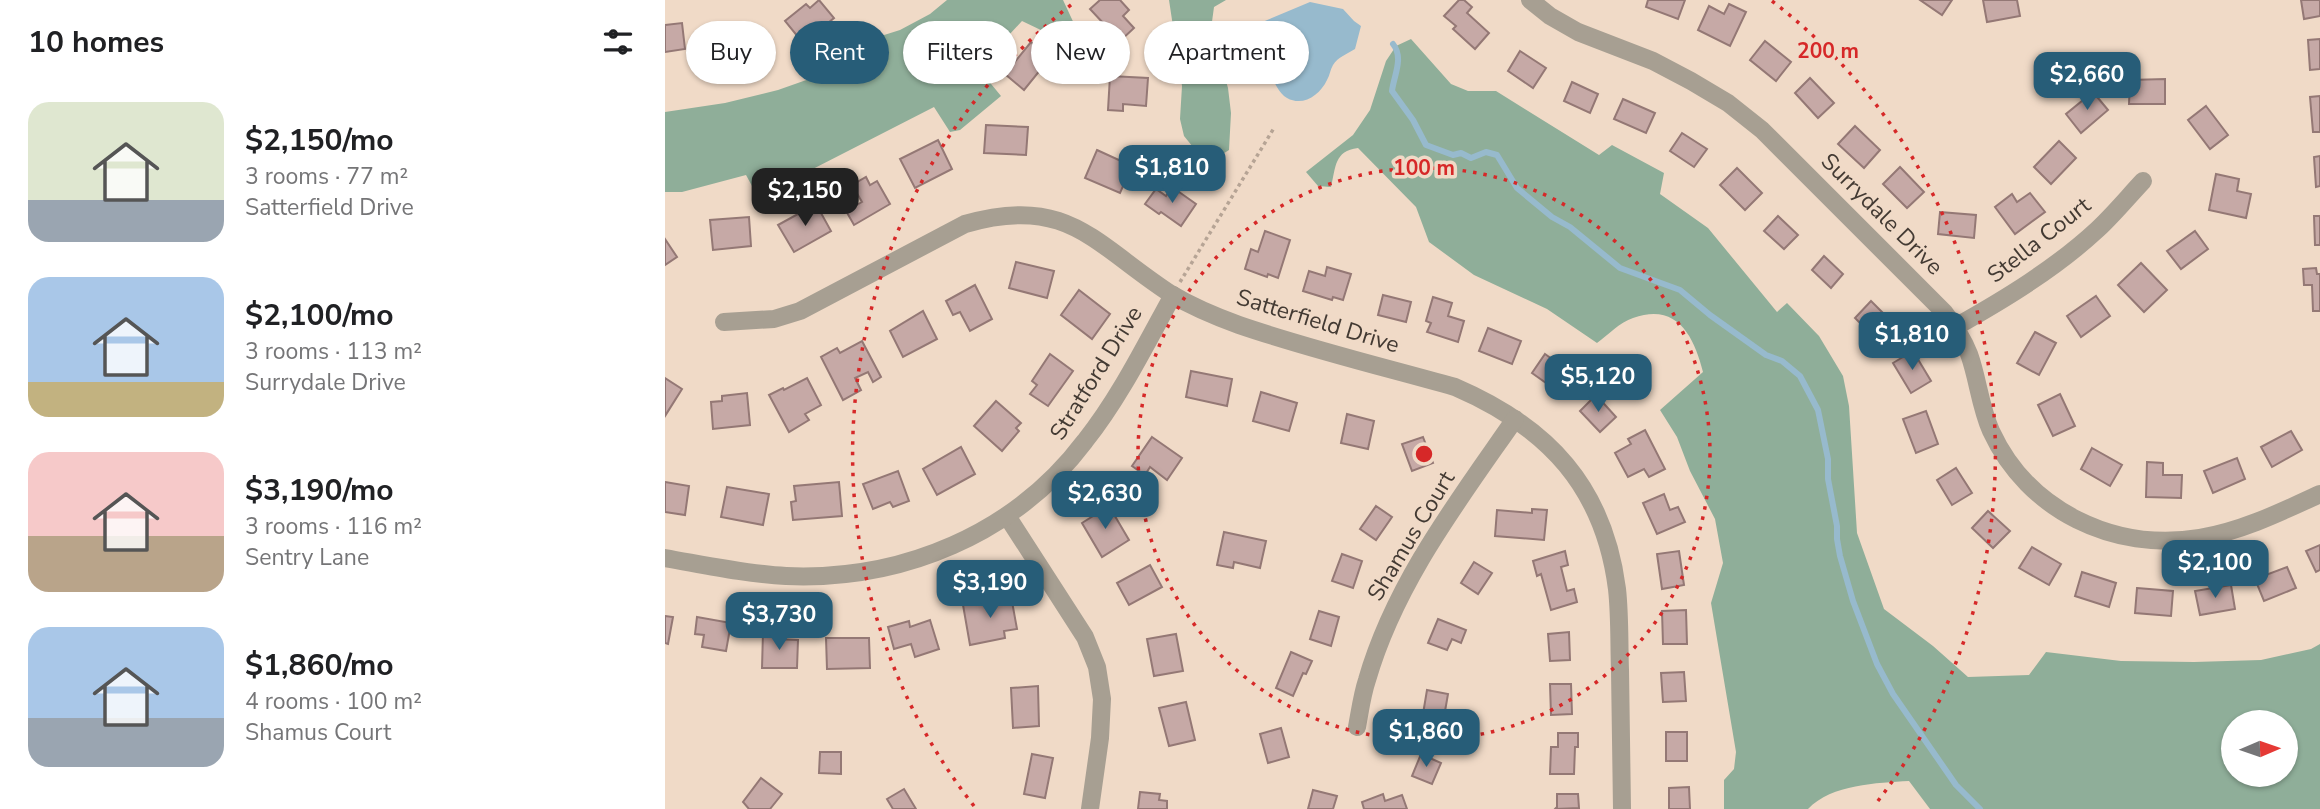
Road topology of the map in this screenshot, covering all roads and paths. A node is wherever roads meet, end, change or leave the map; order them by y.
1 (1529, 0) edge
2 (1274, 128) dead end
3 (2143, 181) dead end
4 (1173, 295) junction
5 (724, 322) dead end
6 (1955, 327) junction
7 (1515, 419) junction
8 (2320, 494) edge
9 (1007, 516) junction
10 (665, 558) edge
11 (1357, 727) dead end
12 (1090, 809) edge
13 (1622, 809) edge

1 - 6 street, Surrydale Drive
2 - 4 path
3 - 6 street, Stella Court
4 - 5 street, Satterfield Drive
4 - 7 street, Satterfield Drive
4 - 9 street, Stratford Drive
6 - 8 street, Surrydale Drive
7 - 11 street, Shamus Court
7 - 13 street, Satterfield Drive
9 - 10 street, Stratford Drive
9 - 12 street

